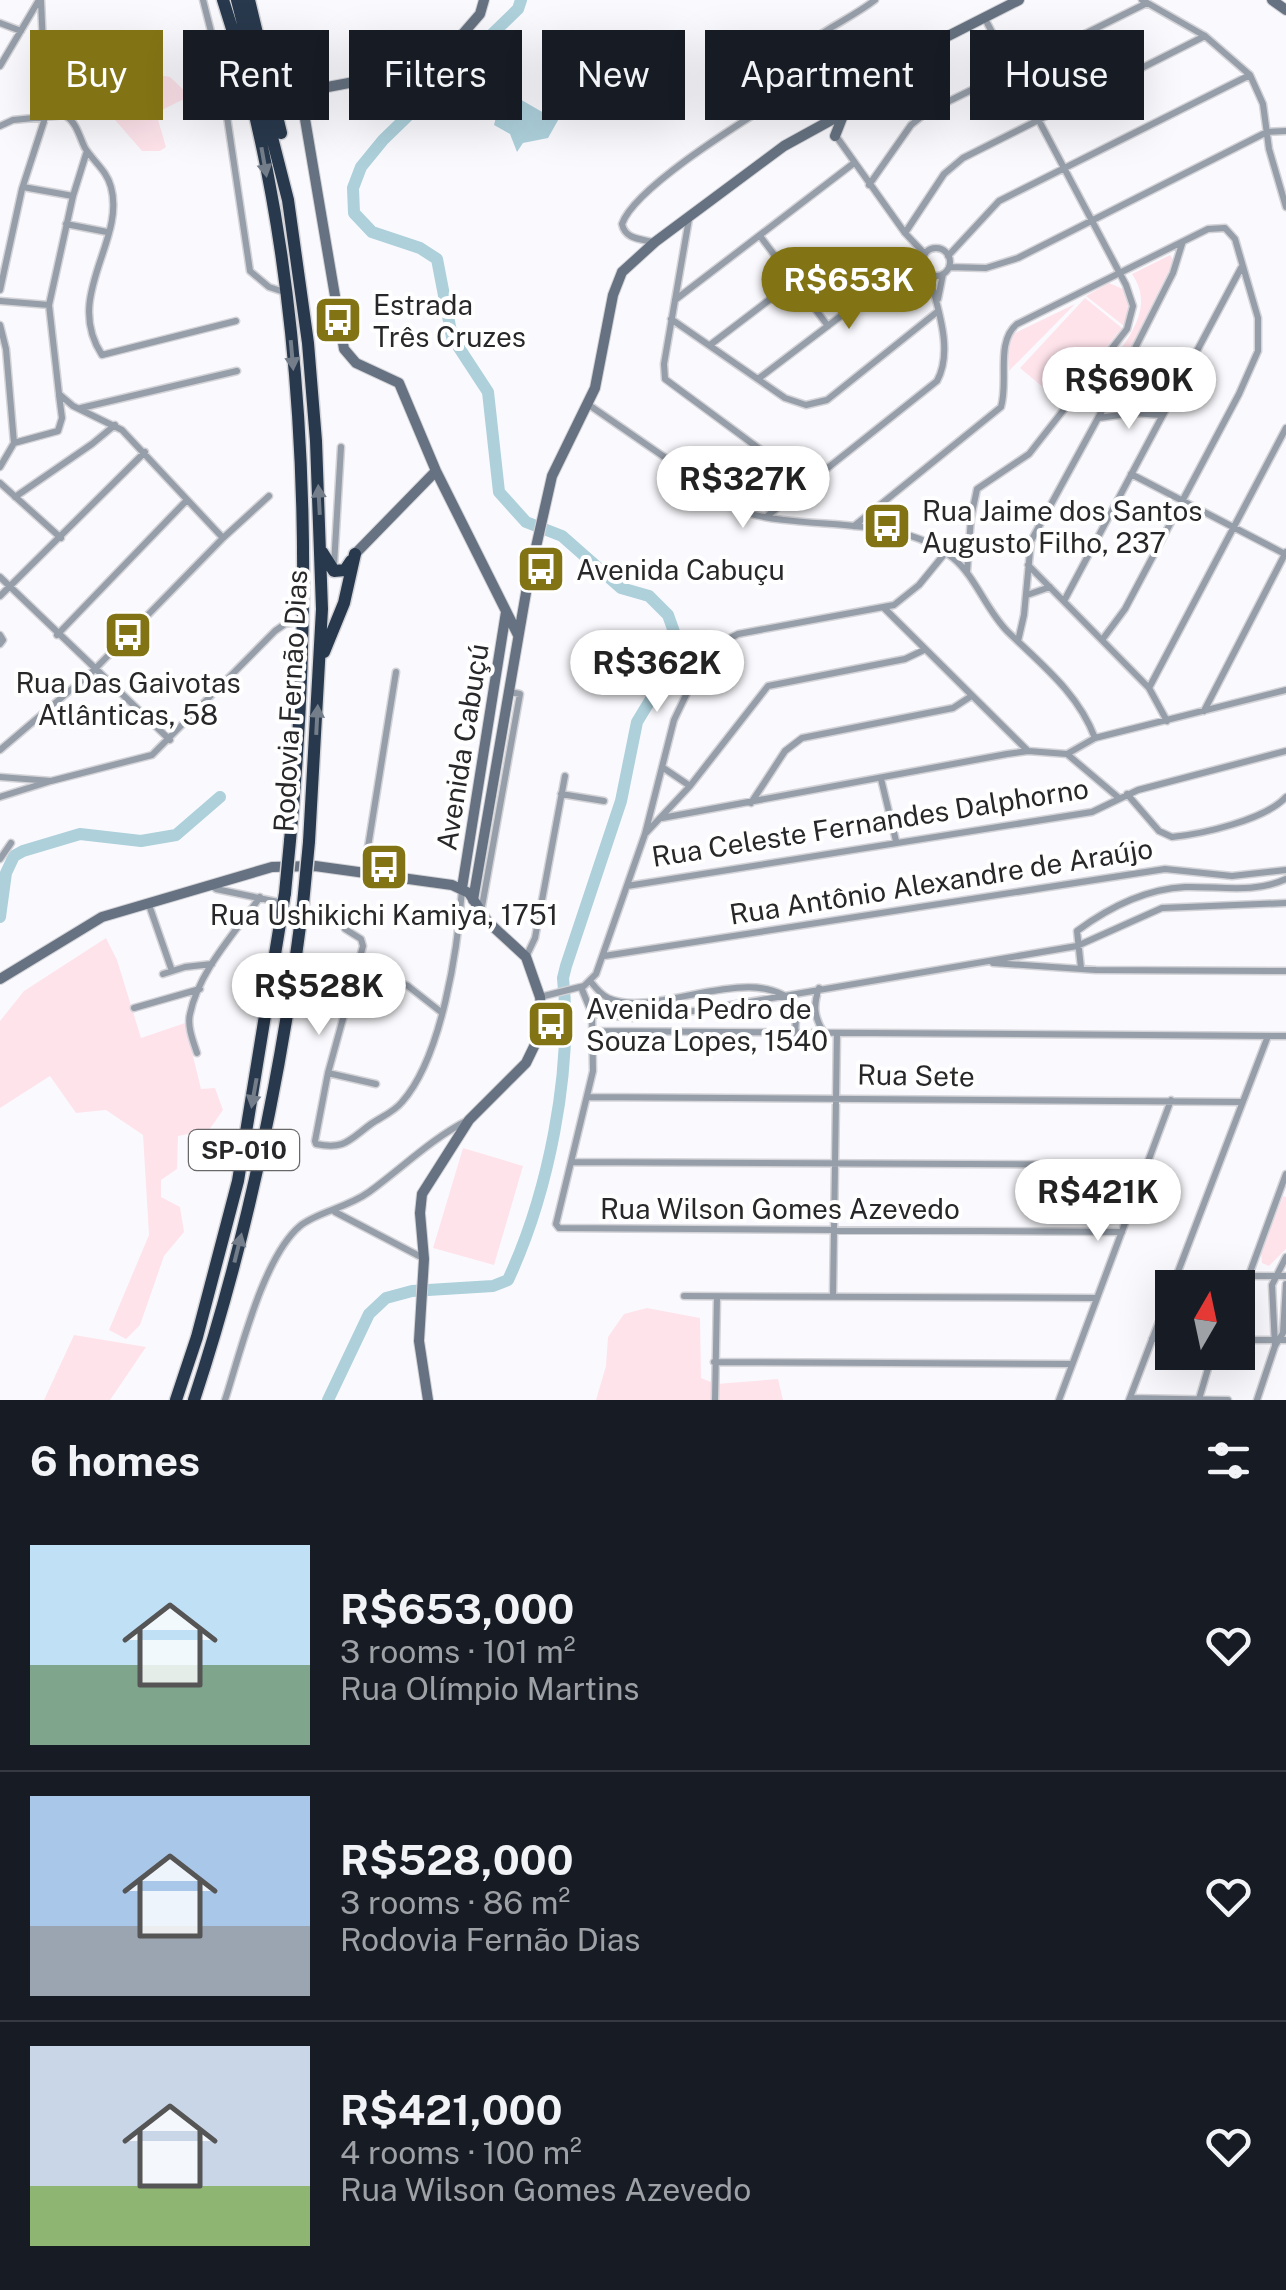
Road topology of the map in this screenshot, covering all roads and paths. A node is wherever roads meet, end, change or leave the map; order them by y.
1 (40, 0) edge
2 (203, 0) edge
3 (221, 0) edge
4 (237, 0) edge
5 (250, 0) edge
6 (484, 0) edge
7 (875, 0) edge
8 (1018, 0) edge
9 (1272, 0) edge
10 (1144, 2) edge
11 (1286, 10) edge
12 (984, 18) junction
13 (0, 24) edge
14 (42, 30) edge
15 (824, 30) edge
16 (990, 30) edge
17 (1088, 30) edge
18 (21, 31) junction
19 (950, 35) edge
20 (1205, 36) junction
21 (0, 66) edge
22 (1144, 67) edge
23 (1250, 75) junction
24 (970, 91) edge
25 (30, 117) edge
26 (44, 120) edge
27 (72, 120) edge
28 (743, 120) edge
29 (831, 120) edge
30 (842, 120) edge
31 (1038, 120) joint
32 (827, 122) junction
33 (0, 126) edge
34 (1286, 131) edge
35 (1267, 132) junction
36 (836, 136) junction
37 (87, 150) junction
38 (854, 164) junction
39 (1064, 168) junction
40 (869, 185) junction
41 (23, 187) junction
42 (73, 196) junction
43 (288, 200) junction
44 (1286, 207) edge
45 (1090, 221) junction
46 (686, 223) junction
47 (66, 224) junction
48 (107, 232) junction
49 (904, 233) junction
50 (760, 236) junction
51 (655, 242) junction
52 (1183, 242) junction
53 (924, 256) junction
54 (948, 256) junction
55 (1241, 268) junction
56 (946, 270) junction
57 (930, 274) junction
58 (1120, 276) junction
59 (794, 280) junction
60 (0, 290) edge
61 (284, 292) junction
62 (0, 301) edge
63 (674, 301) junction
64 (49, 305) junction
65 (937, 308) junction
66 (671, 319) junction
67 (236, 321) dead end
68 (0, 325) edge
69 (828, 326) junction
70 (710, 345) junction
71 (1100, 363) junction
72 (237, 371) dead end
73 (1121, 376) junction
74 (758, 379) junction
75 (59, 394) junction
76 (589, 404) junction
77 (80, 408) junction
78 (1161, 415) junction
79 (1098, 418) junction
80 (115, 424) junction
81 (1286, 428) edge
82 (14, 443) junction
83 (341, 448) dead end
84 (145, 452) junction
85 (0, 468) edge
86 (436, 471) junction
87 (1131, 474) junction
88 (0, 482) edge
89 (807, 484) junction
90 (15, 496) junction
91 (269, 496) dead end
92 (1182, 499) junction
93 (187, 500) junction
94 (765, 518) junction
95 (854, 526) junction
96 (1233, 528) junction
97 (61, 538) junction
98 (223, 538) junction
99 (321, 549) junction
100 (946, 552) junction
101 (355, 554) junction
102 (1286, 554) edge
103 (1027, 564) junction
104 (334, 571) junction
105 (967, 572) junction
106 (0, 578) edge
107 (1050, 586) junction
108 (9, 587) junction
109 (527, 587) junction
110 (0, 596) edge
111 (1026, 596) junction
112 (1064, 602) junction
113 (883, 608) junction
114 (507, 620) junction
115 (302, 621) junction
116 (57, 634) junction
117 (0, 635) edge
118 (518, 635) junction
119 (1102, 640) junction
120 (1018, 641) junction
121 (0, 644) edge
122 (500, 646) junction
123 (516, 648) junction
124 (924, 650) junction
125 (319, 667) junction
126 (94, 670) junction
127 (396, 672) dead end
128 (1148, 688) junction
129 (1286, 690) edge
130 (970, 697) junction
131 (1204, 712) junction
132 (1167, 721) junction
133 (1095, 738) junction
134 (485, 739) junction
135 (507, 739) junction
136 (170, 740) junction
137 (0, 750) edge
138 (1286, 750) edge
139 (1028, 751) junction
140 (1067, 754) junction
141 (662, 767) junction
142 (564, 776) dead end
143 (0, 778) edge
144 (881, 780) junction
145 (51, 781) junction
146 (690, 786) junction
147 (561, 794) junction
148 (1123, 796) junction
149 (0, 797) edge
150 (1286, 797) edge
151 (604, 801) dead end
152 (751, 803) junction
153 (662, 818) junction
154 (645, 834) junction
155 (896, 842) junction
156 (11, 843) dead end
157 (0, 860) edge
158 (364, 872) junction
159 (1284, 874) edge
160 (210, 884) junction
161 (627, 886) junction
162 (462, 888) junction
163 (260, 896) junction
164 (284, 898) junction
165 (473, 900) junction
166 (148, 903) junction
167 (1286, 903) edge
168 (481, 914) junction
169 (345, 929) dead end
170 (1077, 946) junction
171 (526, 956) junction
172 (604, 956) junction
173 (986, 962) junction
174 (213, 964) junction
175 (359, 965) junction
176 (1080, 968) junction
177 (172, 971) junction
178 (1286, 971) edge
179 (163, 974) dead end
180 (0, 979) edge
181 (591, 982) junction
182 (578, 988) junction
183 (819, 988) junction
184 (200, 989) junction
185 (782, 994) junction
186 (540, 998) junction
187 (134, 1008) dead end
188 (441, 1012) junction
189 (592, 1014) junction
190 (594, 1031) junction
191 (794, 1032) junction
192 (824, 1033) junction
193 (838, 1033) junction
194 (1268, 1036) junction
195 (1286, 1036) edge
196 (196, 1053) dead end
197 (328, 1073) junction
198 (376, 1084) dead end
199 (589, 1097) junction
200 (835, 1097) junction
201 (1171, 1100) junction
202 (1242, 1102) junction
203 (469, 1120) junction
204 (572, 1162) junction
205 (834, 1165) junction
206 (1148, 1165) junction
207 (1286, 1174) edge
208 (335, 1212) junction
209 (834, 1231) junction
210 (1122, 1232) junction
211 (1286, 1257) edge
212 (424, 1259) junction
213 (1178, 1270) edge
214 (1251, 1270) edge
215 (1255, 1275) edge
216 (1274, 1276) junction
217 (1286, 1280) edge
218 (684, 1296) dead end
219 (834, 1296) junction
220 (717, 1297) junction
221 (1096, 1298) junction
222 (1155, 1331) edge
223 (1152, 1339) joint
224 (1279, 1342) edge
225 (714, 1362) junction
226 (1071, 1364) junction
227 (1208, 1370) edge
228 (1166, 1398) edge
229 (1129, 1399) edge
230 (1199, 1399) edge
231 (176, 1400) edge
232 (194, 1400) edge
233 (225, 1400) edge
234 (428, 1400) edge
235 (714, 1400) edge
236 (1058, 1400) edge
237 (1228, 1400) edge
238 (1257, 1400) edge

1 - 14 street
1 - 18 street
2 - 61 street
3 -> 61 highway, Rodovia Fernão Dias / SP-010
4 - 43 highway, Rodovia Fernão Dias / SP-010
5 - 43 highway
6 - 86 main road
7 - 15 street
8 - 12 main road
9 - 11 main road
10 - 17 street
10 - 20 street
12 - 16 street
12 - 19 main road
13 - 18 street
18 - 21 street
20 - 22 street
20 - 23 street
23 - 35 street
23 - 39 street
24 - 40 street
25 - 33 street
26 - 41 street
27 - 37 street
28 - 51 street
29 - 32 main road, Avenida Cabuçú
30 - 36 main road
31 - 39 street
31 - 49 street
32 - 36 street
32 - 46 main road, Avenida Cabuçú
34 - 35 street
35 - 44 street
35 - 45 street
36 - 38 street
37 - 42 street
37 - 48 street
38 - 40 street
38 - 50 street
39 - 45 street
39 - 54 street
40 - 49 street
41 - 42 street
41 - 60 street
42 - 47 street
99 -> 43 highway, Rodovia Fernão Dias / SP-010
45 - 56 street
45 - 58 street
46 - 51 main road, Avenida Cabuçú
46 - 63 street
47 - 48 street
47 - 64 street
48 - 67 street
49 - 53 street
50 - 59 street
50 - 63 street
51 - 76 main road, Avenida Cabuçú
52 - 55 street
52 - 58 street
52 - 73 street
53 - 54 street
53 - 57 street
53 - 69 street
54 - 56 street
55 - 78 street
55 - 92 street
56 - 57 street
56 - 65 street
57 - 65 street
58 - 71 street
58 - 95 street
59 - 69 street
59 - 70 street
61 -> 115 highway, Rodovia Fernão Dias / SP-010
62 - 64 street
63 - 66 street
64 - 75 street
65 - 74 street
65 - 89 street
66 - 70 street
66 - 89 street
68 - 82 street
69 - 74 street
70 - 74 street
71 - 73 street
71 - 105 street
72 - 77 street
73 - 79 street
75 - 77 street
75 - 82 street
76 - 94 street
76 - 109 main road, Avenida Cabuçú
77 - 80 street
78 - 79 street
78 - 87 street
79 - 103 street
80 - 84 street
80 - 90 street
81 - 96 street
82 - 85 street
83 - 104 street
84 - 93 street
84 - 97 street
86 - 101 main road
86 - 114 main road
87 - 92 street
87 - 112 street
88 - 90 street
89 - 94 street
90 - 97 street
91 - 98 street
92 - 96 street
92 - 119 street
93 - 98 street
93 - 116 street
94 - 95 street
95 - 100 street
96 - 102 street
96 - 128 street
97 - 108 street
98 - 126 street
99 - 104 highway
99 - 125 highway, Rodovia Fernão Dias / SP-010
100 - 105 street
100 - 113 street
101 - 104 highway
101 - 125 highway
102 - 131 street
103 - 107 street
103 - 111 street
105 - 120 street
106 - 108 street
107 - 111 street
107 - 112 street
108 - 110 street
108 - 116 street
109 - 114 main road
109 - 118 main road, Avenida Cabuçú
111 - 120 street
112 - 119 street
113 - 124 street
113 - 141 street
114 - 118 main road
114 - 122 main road, Avenida Cabuçú
115 - 136 street
115 - 164 highway, Rodovia Fernão Dias / SP-010, bridge
116 - 126 street
117 - 121 street
118 - 123 main road, Avenida Cabuçú
119 - 128 street
120 - 133 street
122 - 123 main road
122 - 134 main road, Avenida Cabuçú
123 - 135 main road, Avenida Cabuçú
124 - 130 street
124 - 146 street
232 -> 125 highway, Rodovia Fernão Dias / SP-010, bridge
126 - 136 street
126 - 137 street
127 - 158 street
128 - 132 street
129 - 131 street
130 - 139 street
130 - 152 street
131 - 132 street
132 - 133 street
133 - 140 street
134 - 135 street
134 - 162 main road, Avenida Cabuçú
135 - 165 main road, Avenida Cabuçú
135 - 168 street
136 - 145 street
138 - 148 street, Rua Celeste Fernandes Dalphorno
139 - 140 street
139 - 144 street
140 - 148 street
141 - 146 street
141 - 154 street
142 - 147 street
143 - 145 street
144 - 152 street
144 - 155 street
145 - 149 street
146 - 153 street
147 - 151 street
147 - 171 street
148 - 150 street
148 - 155 street, Rua Celeste Fernandes Dalphorno
152 - 153 street
153 - 154 street
154 - 161 street
155 - 161 street, Rua Celeste Fernandes Dalphorno
156 - 157 street
158 - 160 main road
158 - 162 main road
159 - 170 street
159 - 172 street, Rua Antônio Alexandre de Araújo
160 - 163 street
160 - 166 main road
161 - 172 street
162 - 165 main road
162 - 188 street
163 - 164 street
163 - 174 street
164 -> 231 highway, Rodovia Fernão Dias / SP-010
165 - 168 main road
166 - 177 street
166 - 180 main road
167 - 170 street
168 - 171 main road
169 - 175 street
170 - 173 street
170 - 176 street
171 - 186 main road
172 - 181 street
173 - 176 street
173 - 183 street
174 - 177 street
174 - 184 street
175 - 188 street
175 - 197 street
176 - 178 street
177 - 179 street
181 - 182 street
181 - 185 street
182 - 186 street
182 - 189 street
183 - 185 street
183 - 192 street
184 - 187 street
184 - 196 street
185 - 189 street
185 - 191 street
186 - 203 main road
188 - 197 street
189 - 190 street
190 - 191 street
190 - 199 street
191 - 192 street
192 - 193 street
193 - 194 street
193 - 200 street
194 - 195 street
194 - 202 street
197 - 198 street
199 - 200 street, Rua Sete
199 - 204 street
200 - 201 street, Rua Sete
200 - 205 street
201 - 202 street, Rua Sete
201 - 206 street
202 - 213 street
203 - 208 street
203 - 212 main road
204 - 205 street
204 - 209 street, Rua Wilson Gomes Azevedo
205 - 206 street
205 - 209 street
206 - 210 street
207 - 214 street
208 - 212 street
208 - 233 street
209 - 210 street, Rua Wilson Gomes Azevedo
209 - 219 street
210 - 221 street
211 - 216 street
212 - 234 main road
215 - 216 street
216 - 217 street
216 - 224 street
217 - 224 street
218 - 220 street
219 - 220 street
219 - 221 street
220 - 225 street
221 - 226 street
222 - 223 street
223 - 229 street
224 - 238 street
225 - 226 street
225 - 235 street
226 - 236 street
227 - 230 street
228 - 229 street
228 - 230 street
230 - 237 street

